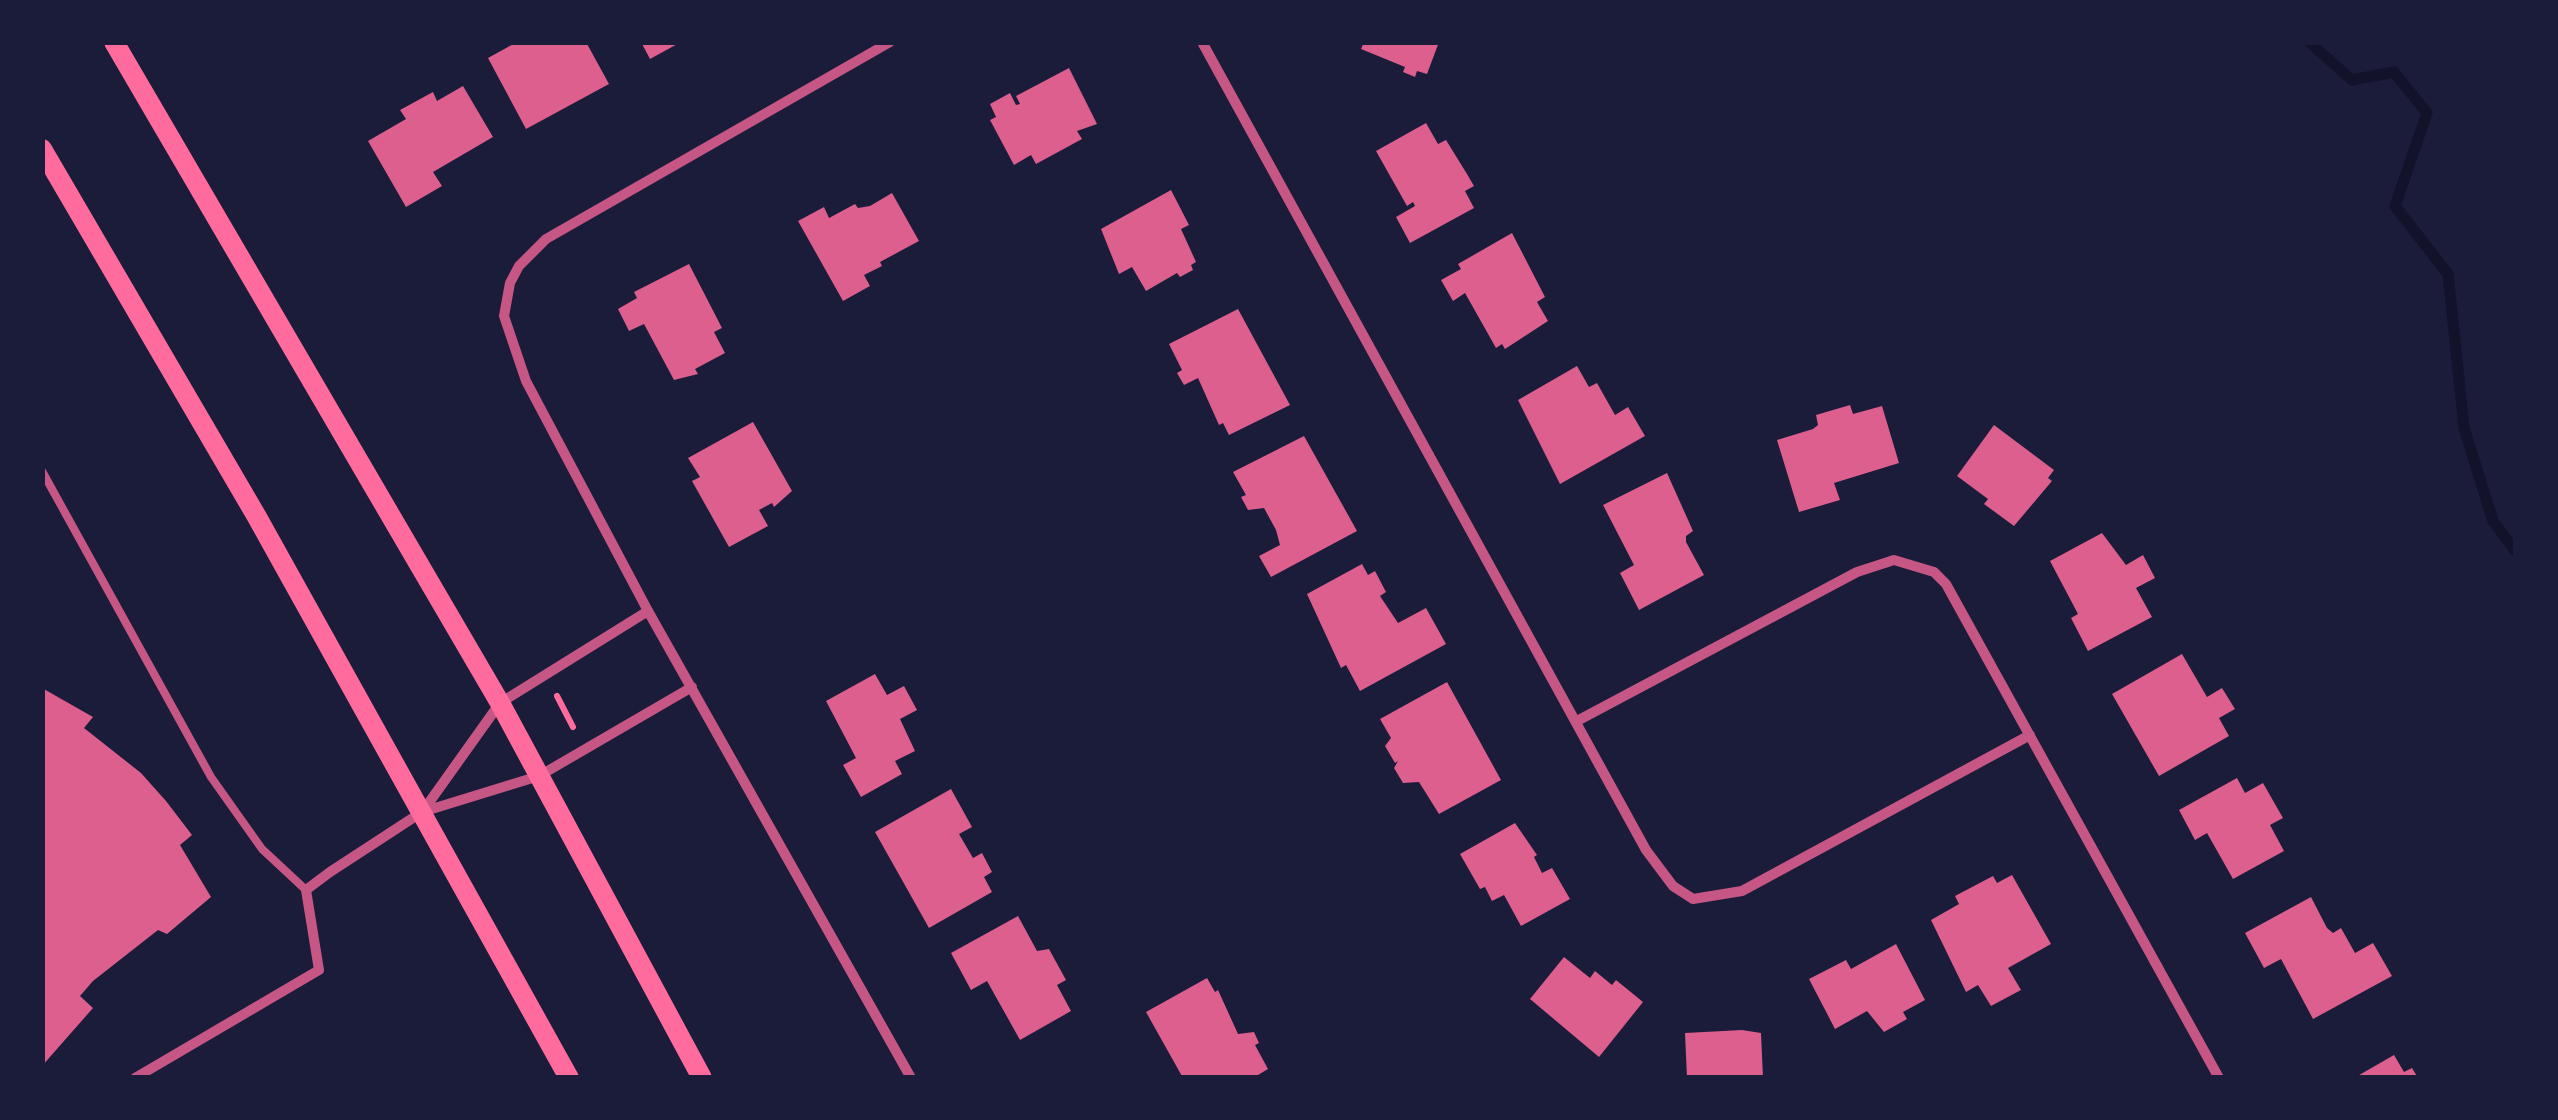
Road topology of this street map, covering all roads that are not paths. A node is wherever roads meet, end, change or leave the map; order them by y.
1 (114, 42) edge
2 (890, 42) edge
3 (1202, 42) edge
4 (42, 149) edge
5 (42, 471) edge
6 (648, 611) junction
7 (692, 687) junction
8 (500, 704) junction
9 (1578, 720) junction
10 (2030, 735) junction
11 (539, 776) junction
12 (422, 812) junction
13 (306, 890) junction
14 (134, 1078) edge
15 (570, 1078) edge
16 (702, 1078) edge
17 (910, 1078) edge
18 (2218, 1078) edge

1 - 8 main road
2 - 6 street
3 - 9 street
4 - 12 main road
5 - 13 lane
6 - 7 street
6 - 8 street
7 - 11 street
7 - 17 street
8 - 11 main road
8 - 12 street
9 - 10 street
9 - 10 street
10 - 18 street
11 - 12 street
11 - 16 main road
12 - 13 street
12 - 15 main road
13 - 14 street

